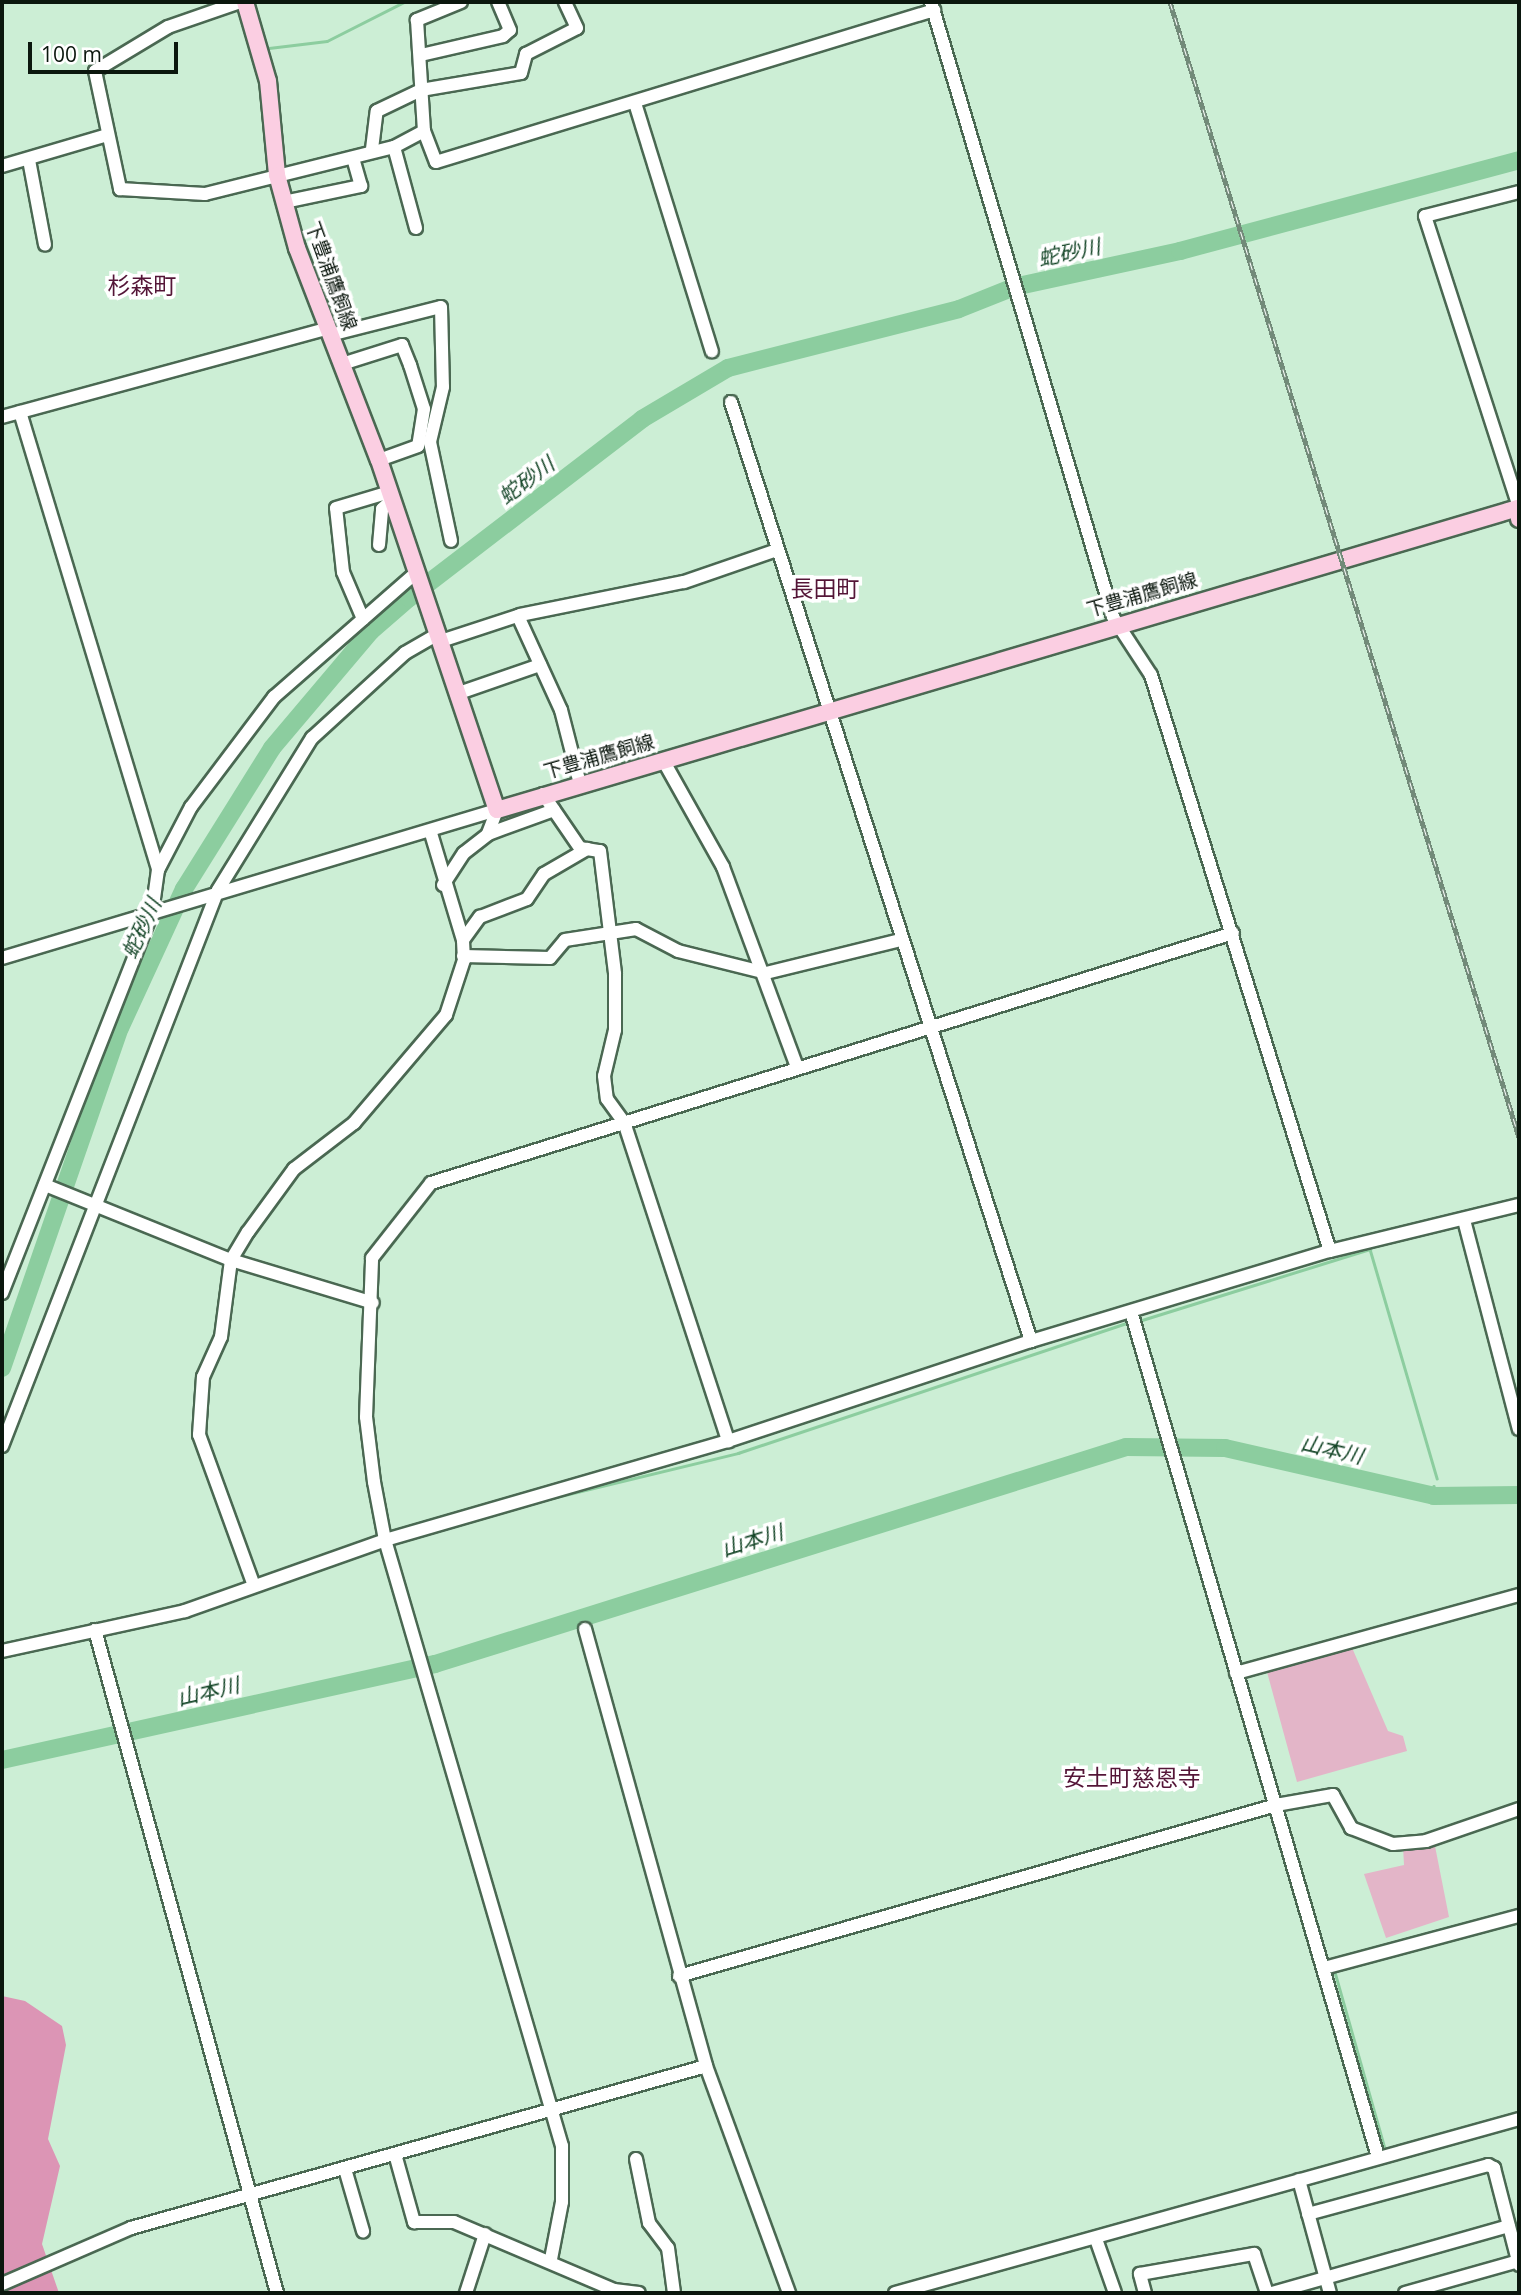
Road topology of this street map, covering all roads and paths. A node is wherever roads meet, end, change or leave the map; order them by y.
1 (243, 2) edge
2 (461, 2) edge
3 (498, 2) edge
4 (565, 2) edge
5 (933, 6) edge
6 (421, 55) junction
7 (421, 90) junction
8 (635, 103) junction
9 (424, 131) junction
10 (107, 135) junction
11 (394, 148) junction
12 (372, 149) junction
13 (353, 158) junction
14 (29, 160) junction
15 (2, 166) edge
16 (277, 175) junction
17 (1519, 192) edge
18 (284, 202) junction
19 (416, 228) dead end
20 (45, 245) dead end
21 (328, 332) junction
22 (712, 351) dead end
23 (342, 364) junction
24 (731, 402) dead end
25 (20, 412) junction
26 (2, 417) edge
27 (379, 460) junction
28 (392, 496) junction
29 (1519, 511) edge
30 (451, 541) dead end
31 (379, 545) dead end
32 (777, 550) junction
33 (418, 572) junction
34 (518, 616) junction
35 (363, 619) junction
36 (1117, 624) junction
37 (440, 637) junction
38 (540, 665) junction
39 (459, 693) junction
40 (826, 712) junction
41 (663, 760) junction
42 (580, 784) junction
43 (543, 794) junction
44 (496, 810) junction
45 (554, 810) junction
46 (431, 834) junction
47 (488, 834) junction
48 (587, 849) junction
49 (158, 870) junction
50 (443, 885) junction
51 (218, 890) junction
52 (152, 913) junction
53 (612, 933) junction
54 (1233, 933) junction
55 (463, 940) junction
56 (900, 940) junction
57 (464, 956) junction
58 (2, 958) edge
59 (766, 973) junction
60 (930, 1028) junction
61 (797, 1067) junction
62 (624, 1122) junction
63 (46, 1185) junction
64 (1519, 1205) edge
65 (99, 1207) junction
66 (1464, 1220) junction
67 (1330, 1251) junction
68 (231, 1260) junction
69 (4, 1281) edge
70 (2, 1293) edge
71 (373, 1303) junction
72 (1132, 1315) junction
73 (1031, 1341) junction
74 (1519, 1429) edge
75 (728, 1441) junction
76 (2, 1446) edge
77 (385, 1540) junction
78 (253, 1584) junction
79 (1519, 1595) edge
80 (585, 1629) dead end
81 (95, 1630) junction
82 (2, 1651) edge
83 (1236, 1673) junction
84 (1276, 1805) junction
85 (1519, 1809) edge
86 (1519, 1916) edge
87 (1328, 1967) junction
88 (679, 1976) junction
89 (706, 2066) junction
90 (553, 2108) junction
91 (1519, 2119) edge
92 (395, 2154) junction
93 (1378, 2157) junction
94 (636, 2159) dead end
95 (345, 2169) junction
96 (1299, 2180) junction
97 (250, 2198) junction
98 (1308, 2214) junction
99 (1509, 2226) junction
100 (363, 2231) dead end
101 (485, 2234) junction
102 (1096, 2239) junction
103 (551, 2259) junction
104 (1519, 2263) edge
105 (1326, 2278) junction
106 (2, 2284) edge
107 (277, 2293) edge
108 (466, 2293) edge
109 (639, 2293) edge
110 (674, 2293) edge
111 (789, 2293) edge
112 (895, 2293) edge
113 (1115, 2293) edge
114 (1145, 2293) edge
115 (1270, 2293) edge
116 (1330, 2293) edge
117 (1405, 2293) edge

1 - 10 street
1 - 16 main road, 下豊浦鷹飼線
2 - 6 street
3 - 6 street
4 - 7 street
5 - 8 street
5 - 36 street
6 - 7 street
7 - 9 street
7 - 12 street
8 - 9 street
8 - 22 street
9 - 11 street
10 - 14 street
10 - 16 street
11 - 12 street
11 - 19 street
12 - 13 street
13 - 16 street
13 - 18 street
14 - 15 street
14 - 20 street
16 - 18 main road, 下豊浦鷹飼線
17 - 29 street
18 - 21 main road, 下豊浦鷹飼線
21 - 23 main road, 下豊浦鷹飼線
21 - 25 street
21 - 30 street
23 - 27 main road, 下豊浦鷹飼線
23 - 27 street
24 - 32 street
25 - 26 street
25 - 49 street
27 - 28 main road, 下豊浦鷹飼線
28 - 31 street
28 - 33 main road, 下豊浦鷹飼線
28 - 35 street
29 - 36 main road, 下豊浦鷹飼線
32 - 34 street
32 - 40 street
33 - 35 street
33 - 37 main road, 下豊浦鷹飼線
34 - 37 street
34 - 38 street
35 - 49 street
36 - 40 main road, 下豊浦鷹飼線
36 - 54 street
37 - 39 main road, 下豊浦鷹飼線
37 - 51 street
38 - 39 street
38 - 42 street
39 - 44 main road, 下豊浦鷹飼線
40 - 41 main road, 下豊浦鷹飼線
40 - 56 street
41 - 42 main road, 下豊浦鷹飼線
41 - 59 street
42 - 43 main road, 下豊浦鷹飼線
43 - 44 main road, 下豊浦鷹飼線
43 - 45 street
44 - 46 street
44 - 47 street
45 - 47 street
45 - 48 street
46 - 50 street
46 - 51 street
47 - 50 street
48 - 53 street
48 - 55 street
49 - 52 street
50 - 55 street
51 - 52 street
51 - 65 street
52 - 58 street
52 - 63 street
53 - 57 street
53 - 59 street
53 - 62 street
54 - 60 street
54 - 67 street
55 - 57 street
56 - 59 street
56 - 60 street
57 - 68 street
59 - 61 street
60 - 61 street
60 - 73 street
61 - 62 street
62 - 71 street
62 - 75 street
63 - 65 street
63 - 69 street
64 - 66 street
65 - 68 street
65 - 76 street
66 - 67 street
66 - 74 street
67 - 72 street
68 - 71 street
68 - 78 street
69 - 70 street
71 - 77 street
72 - 73 street
72 - 83 street
73 - 75 street
75 - 77 street
77 - 78 street
77 - 90 street
78 - 81 street
79 - 83 street
80 - 88 street
81 - 82 street
81 - 97 street
83 - 84 street
84 - 85 street
84 - 87 street
84 - 88 street
86 - 87 street
87 - 93 street
88 - 89 street
89 - 90 street
89 - 111 street
90 - 92 street
90 - 103 street
91 - 93 street
92 - 95 street
92 - 101 street
93 - 96 street
94 - 110 street
95 - 97 street
95 - 100 street
96 - 98 street
96 - 102 street
97 - 106 street
97 - 107 street
98 - 99 street
98 - 105 street
99 - 104 street
99 - 105 street
101 - 103 street
101 - 108 street
102 - 112 street
102 - 113 street
103 - 109 street
104 - 117 street
105 - 115 street
105 - 116 street
114 - 115 street

